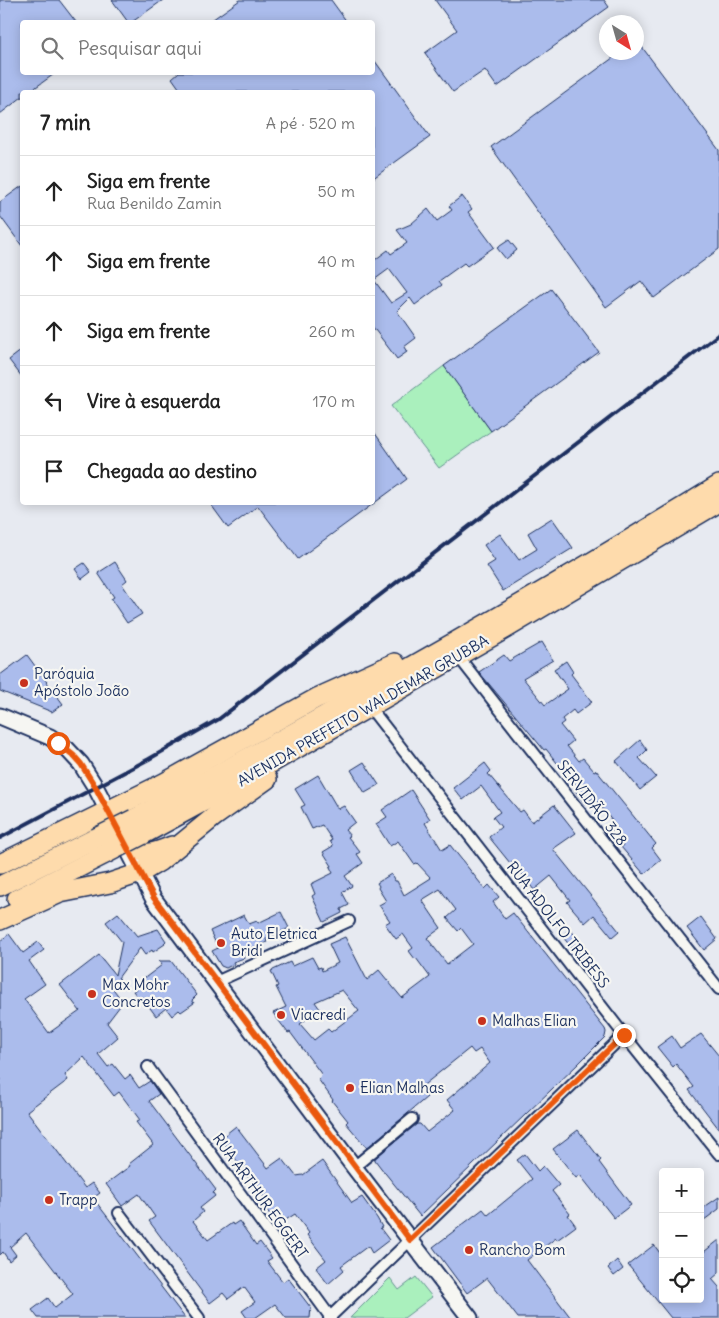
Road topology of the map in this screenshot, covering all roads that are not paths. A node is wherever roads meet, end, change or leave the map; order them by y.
1 (719, 485) edge
2 (719, 502) edge
3 (505, 629) junction
4 (464, 637) junction
5 (461, 660) junction
6 (375, 714) junction
7 (0, 716) edge
8 (126, 802) junction
9 (108, 811) junction
10 (138, 827) junction
11 (192, 835) junction
12 (100, 846) junction
13 (0, 864) edge
14 (140, 873) junction
15 (0, 886) edge
16 (0, 907) edge
17 (0, 920) edge
18 (349, 921) dead end
19 (216, 982) junction
20 (719, 989) edge
21 (624, 1035) junction
22 (148, 1068) dead end
23 (412, 1118) dead end
24 (719, 1154) edge
25 (354, 1167) junction
26 (119, 1213) dead end
27 (410, 1240) junction
28 (199, 1318) edge
29 (330, 1318) edge
30 (470, 1318) edge

1 - 4 highway, AVENIDA PREFEITO WALDEMAR GRUBBA
2 - 3 highway, AVENIDA PREFEITO WALDEMAR GRUBBA
3 - 5 highway
3 - 10 highway, AVENIDA PREFEITO WALDEMAR GRUBBA
4 - 8 highway
4 - 10 highway, AVENIDA PREFEITO WALDEMAR GRUBBA
5 - 6 highway
5 - 20 street, SERVIDÃO 328
6 - 11 highway
6 - 21 street, RUA ADOLFO TRIBESS
7 - 9 main road
8 - 9 highway
8 - 11 highway
9 - 13 highway
9 - 14 main road
10 - 12 highway, AVENIDA PREFEITO WALDEMAR GRUBBA, bridge
11 - 14 highway
12 - 15 highway, AVENIDA PREFEITO WALDEMAR GRUBBA
12 - 16 highway, AVENIDA PREFEITO WALDEMAR GRUBBA
14 - 17 highway
14 - 19 main road
18 - 19 street
19 - 25 main road
21 - 24 street, RUA ADOLFO TRIBESS
21 - 27 street
22 - 29 street, RUA ARTHUR EGGERT
23 - 25 street
25 - 27 main road
26 - 28 street
27 - 29 street
27 - 30 main road

